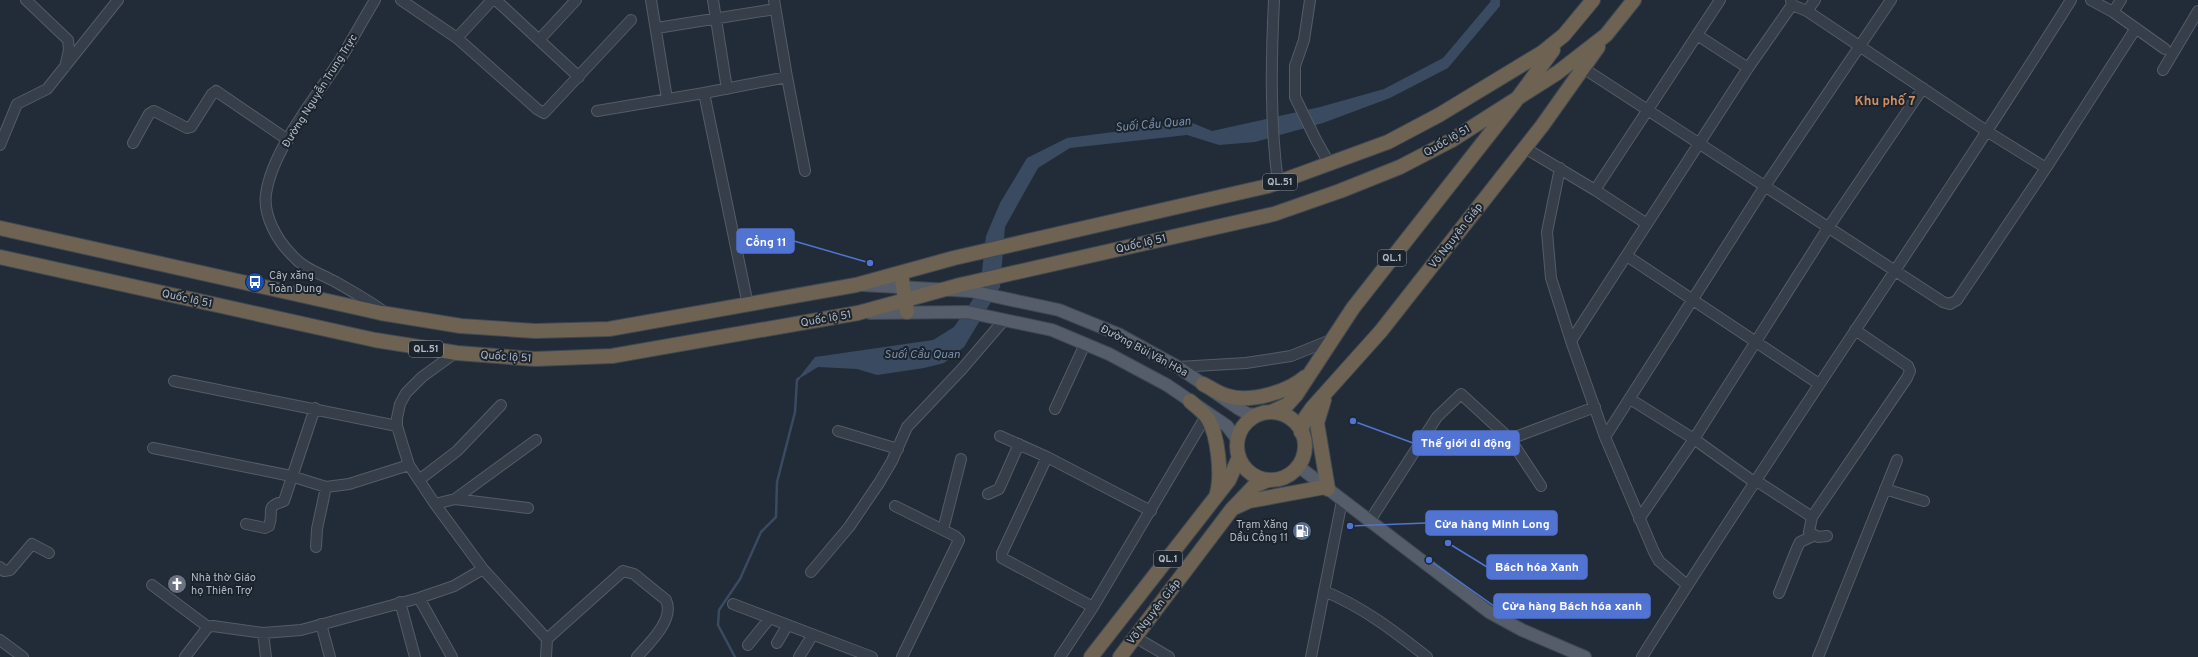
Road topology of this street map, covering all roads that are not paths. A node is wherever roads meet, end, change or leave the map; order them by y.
1 (26, 0) edge
2 (118, 0) edge
3 (375, 0) edge
4 (401, 0) edge
5 (576, 0) edge
6 (651, 0) edge
7 (713, 0) edge
8 (1274, 0) edge
9 (1310, 0) edge
10 (1585, 0) edge
11 (1593, 0) edge
12 (1634, 0) edge
13 (1642, 0) edge
14 (1720, 0) edge
15 (1815, 0) edge
16 (1892, 0) edge
17 (2071, 0) edge
18 (2091, 0) edge
19 (2121, 0) edge
20 (1791, 2) edge
21 (774, 4) edge
22 (1807, 11) junction
23 (2198, 11) edge
24 (2113, 12) junction
25 (1571, 18) junction
26 (631, 20) dead end
27 (716, 20) junction
28 (657, 28) junction
29 (2136, 28) junction
30 (1564, 35) junction
31 (1606, 35) junction
32 (1696, 35) junction
33 (457, 38) junction
34 (539, 40) junction
35 (1861, 47) junction
36 (2166, 48) dead end
37 (1583, 68) junction
38 (1748, 68) junction
39 (64, 69) junction
40 (1539, 69) junction
41 (2162, 70) dead end
42 (579, 76) junction
43 (787, 77) junction
44 (1924, 88) junction
45 (727, 89) junction
46 (1567, 92) junction
47 (704, 93) junction
48 (1518, 98) junction
49 (667, 99) junction
50 (1647, 110) junction
51 (597, 111) dead end
52 (1988, 132) junction
53 (288, 140) junction
54 (1700, 142) junction
55 (133, 143) dead end
56 (0, 144) edge
57 (1525, 148) junction
58 (1330, 165) junction
59 (1560, 168) junction
60 (2046, 168) junction
61 (805, 171) dead end
62 (1278, 183) junction
63 (1765, 186) junction
64 (1595, 190) junction
65 (1647, 224) junction
66 (0, 228) edge
67 (1828, 228) junction
68 (1627, 256) junction
69 (0, 257) edge
70 (1895, 269) junction
71 (901, 273) junction
72 (856, 285) junction
73 (965, 288) junction
74 (906, 300) junction
75 (1692, 300) junction
76 (748, 305) junction
77 (388, 314) junction
78 (1000, 319) junction
79 (1855, 330) junction
80 (1333, 339) junction
81 (1756, 341) junction
82 (1571, 342) junction
83 (1085, 344) junction
84 (455, 353) junction
85 (1315, 365) junction
86 (1178, 367) junction
87 (174, 381) dead end
88 (1203, 384) junction
89 (1819, 384) junction
90 (1326, 394) junction
91 (1630, 399) junction
92 (1190, 401) junction
93 (501, 405) dead end
94 (1595, 407) junction
95 (315, 408) junction
96 (1055, 409) dead end
97 (1264, 413) junction
98 (1206, 416) junction
99 (397, 426) junction
100 (838, 431) dead end
101 (1301, 432) junction
102 (1000, 436) dead end
103 (1605, 437) junction
104 (1510, 438) junction
105 (1237, 439) junction
106 (1694, 439) junction
107 (536, 440) dead end
108 (1019, 444) junction
109 (153, 448) dead end
110 (898, 449) junction
111 (1047, 457) junction
112 (1239, 457) junction
113 (961, 459) dead end
114 (1897, 460) dead end
115 (409, 465) junction
116 (1298, 466) junction
117 (291, 476) junction
118 (419, 480) junction
119 (1268, 480) junction
120 (1755, 481) junction
121 (326, 486) junction
122 (1541, 486) dead end
123 (1326, 488) junction
124 (1885, 489) junction
125 (988, 494) dead end
126 (1215, 498) junction
127 (455, 499) junction
128 (1342, 501) junction
129 (1924, 501) dead end
130 (434, 504) junction
131 (895, 506) dead end
132 (528, 508) dead end
133 (1232, 509) junction
134 (1151, 511) junction
135 (1812, 517) junction
136 (1640, 519) junction
137 (1369, 522) junction
138 (246, 524) dead end
139 (943, 530) junction
140 (1813, 536) junction
141 (1827, 536) dead end
142 (316, 547) dead end
143 (49, 553) dead end
144 (0, 567) edge
145 (483, 569) junction
146 (811, 572) dead end
147 (152, 585) dead end
148 (1687, 585) junction
149 (1324, 592) junction
150 (1779, 593) dead end
151 (419, 598) junction
152 (400, 602) junction
153 (733, 604) dead end
154 (1093, 607) junction
155 (769, 619) junction
156 (321, 624) junction
157 (787, 626) junction
158 (208, 627) junction
159 (264, 633) junction
160 (812, 636) junction
161 (1135, 637) junction
162 (547, 639) junction
163 (0, 640) edge
164 (777, 643) dead end
165 (748, 645) dead end
166 (18, 656) edge
167 (185, 657) edge
168 (266, 657) edge
169 (330, 657) edge
170 (415, 657) edge
171 (452, 657) edge
172 (546, 657) edge
173 (637, 657) edge
174 (799, 657) edge
175 (872, 657) edge
176 (902, 657) edge
177 (1060, 657) edge
178 (1091, 657) edge
179 (1120, 657) edge
180 (1170, 657) edge
181 (1311, 657) edge
182 (1427, 657) edge
183 (1586, 657) edge
184 (1642, 657) edge
185 (1818, 657) edge

1 - 39 street
2 - 39 street
3 - 53 street, Đường Nguyễn Trung Trực
4 - 33 street
5 - 34 street
6 - 28 street
7 - 27 street
8 - 62 street
9 - 58 street
10 - 25 main road, QL.1
11 - 30 highway, QL.1
12 - 31 highway
13 - 31 main road
14 - 32 street
15 - 22 street
16 - 35 street
17 - 52 street
18 - 24 street
19 - 24 street
20 - 22 street
20 - 38 street
21 - 27 street
21 - 43 street
22 - 35 street
23 - 41 street
24 - 29 street
25 - 30 highway, QL.1
25 - 40 main road, QL.51
26 - 42 street
27 - 28 street
27 - 45 street
28 - 49 street
29 - 36 street
29 - 60 street
30 - 40 highway, QL.1
31 - 37 highway, Võ Nguyên Giáp
31 - 40 highway, QL.51
32 - 38 street
32 - 50 street
33 - 34 street
33 - 42 street
34 - 42 street
35 - 44 street
35 - 63 street
37 - 46 highway, Võ Nguyên Giáp
37 - 50 street
38 - 54 street
39 - 56 street
40 - 46 highway
40 - 48 highway, QL.1
40 - 58 highway, QL.51
43 - 45 street
43 - 61 street
44 - 52 street
44 - 67 street
45 - 47 street
46 - 57 highway, Võ Nguyên Giáp
47 - 49 street
47 - 76 street
48 - 73 highway, Quốc lộ 51 / QL.51
48 - 80 highway, QL.1
49 - 51 street
50 - 54 street
50 - 64 street
52 - 60 street
52 - 70 street
53 - 55 street
53 - 77 street, Đường Nguyễn Trung Trực
54 - 63 street
54 - 65 street
57 - 59 street
57 - 90 highway, Võ Nguyên Giáp
58 - 62 highway, QL.51
59 - 64 street
59 - 82 street
60 - 70 street
62 - 71 highway, QL.51
63 - 67 street
63 - 75 street
64 - 65 street
65 - 68 street
66 - 77 highway, QL.51
67 - 70 street
67 - 81 street
68 - 75 street
68 - 82 street
69 - 84 highway, Quốc lộ 51 / QL.51
70 - 79 street
71 - 72 highway, QL.51
71 - 74 highway
72 - 74 main road
72 - 76 highway, QL.51
73 - 74 highway, Quốc lộ 51 / QL.51
73 - 86 main road, Đường Bùi Văn Hòa
74 - 78 main road, Đường Bùi Văn Hòa
74 - 84 highway, Quốc lộ 51 / QL.51
75 - 81 street
75 - 91 street
76 - 77 highway, QL.51
78 - 83 main road, Đường Bùi Văn Hòa
78 - 110 street
79 - 89 street
79 - 135 street
80 - 85 highway, QL.1
80 - 86 street
81 - 89 street
81 - 106 street
82 - 94 street
83 - 92 main road, Đường Bùi Văn Hòa
83 - 96 street
84 - 99 street
85 - 88 highway
85 - 97 highway, QL.1
86 - 88 main road, Đường Bùi Văn Hòa
87 - 95 street
88 - 97 main road, Đường Bùi Văn Hòa
89 - 120 street
90 - 101 highway, Võ Nguyên Giáp
90 - 123 highway
91 - 103 street
91 - 106 street
92 - 98 highway
92 - 105 main road, Đường Bùi Văn Hòa
93 - 118 street
94 - 103 street
94 - 104 street
95 - 99 street
95 - 117 street
97 - 101 highway
97 - 105 highway, QL.1
98 - 126 highway
98 - 134 street
99 - 115 street
100 - 110 street
101 - 116 highway
102 - 108 street
103 - 136 street
104 - 122 street
104 - 137 street
105 - 112 highway, QL.1
106 - 120 street
106 - 136 street
107 - 127 street
108 - 111 street
108 - 125 street
109 - 117 street
110 - 146 street
111 - 134 street
111 - 154 street
112 - 119 highway, QL.1
112 - 126 highway, Võ Nguyên Giáp / QL.1
113 - 139 street
114 - 124 street
115 - 118 street
115 - 121 street
116 - 119 highway, QL.1
116 - 123 main road
117 - 121 street
117 - 138 street
118 - 130 street
119 - 133 highway, Võ Nguyên Giáp / QL.1
120 - 135 street
120 - 148 street
121 - 142 street
123 - 128 main road
123 - 133 highway
124 - 129 street
124 - 185 street
126 - 178 highway, Võ Nguyên Giáp / QL.1
127 - 130 street
127 - 132 street
128 - 137 main road
128 - 149 street
130 - 145 street
131 - 139 street
133 - 161 highway, Võ Nguyên Giáp / QL.1
134 - 154 street
135 - 140 street
136 - 148 street
137 - 183 main road
139 - 176 street
140 - 141 street
140 - 150 street
143 - 144 street
145 - 151 street
145 - 162 street
147 - 158 street
148 - 184 street
149 - 181 street
149 - 182 street
151 - 152 street
151 - 171 street
152 - 156 street
152 - 170 street
153 - 155 street
154 - 177 street
155 - 157 street
155 - 165 street
156 - 159 street
156 - 169 street
157 - 160 street
157 - 164 street
158 - 159 street
158 - 167 street
159 - 168 street
160 - 174 street
160 - 175 street
161 - 179 highway, Võ Nguyên Giáp / QL.1
161 - 180 street
162 - 172 street
162 - 173 street
163 - 166 street

